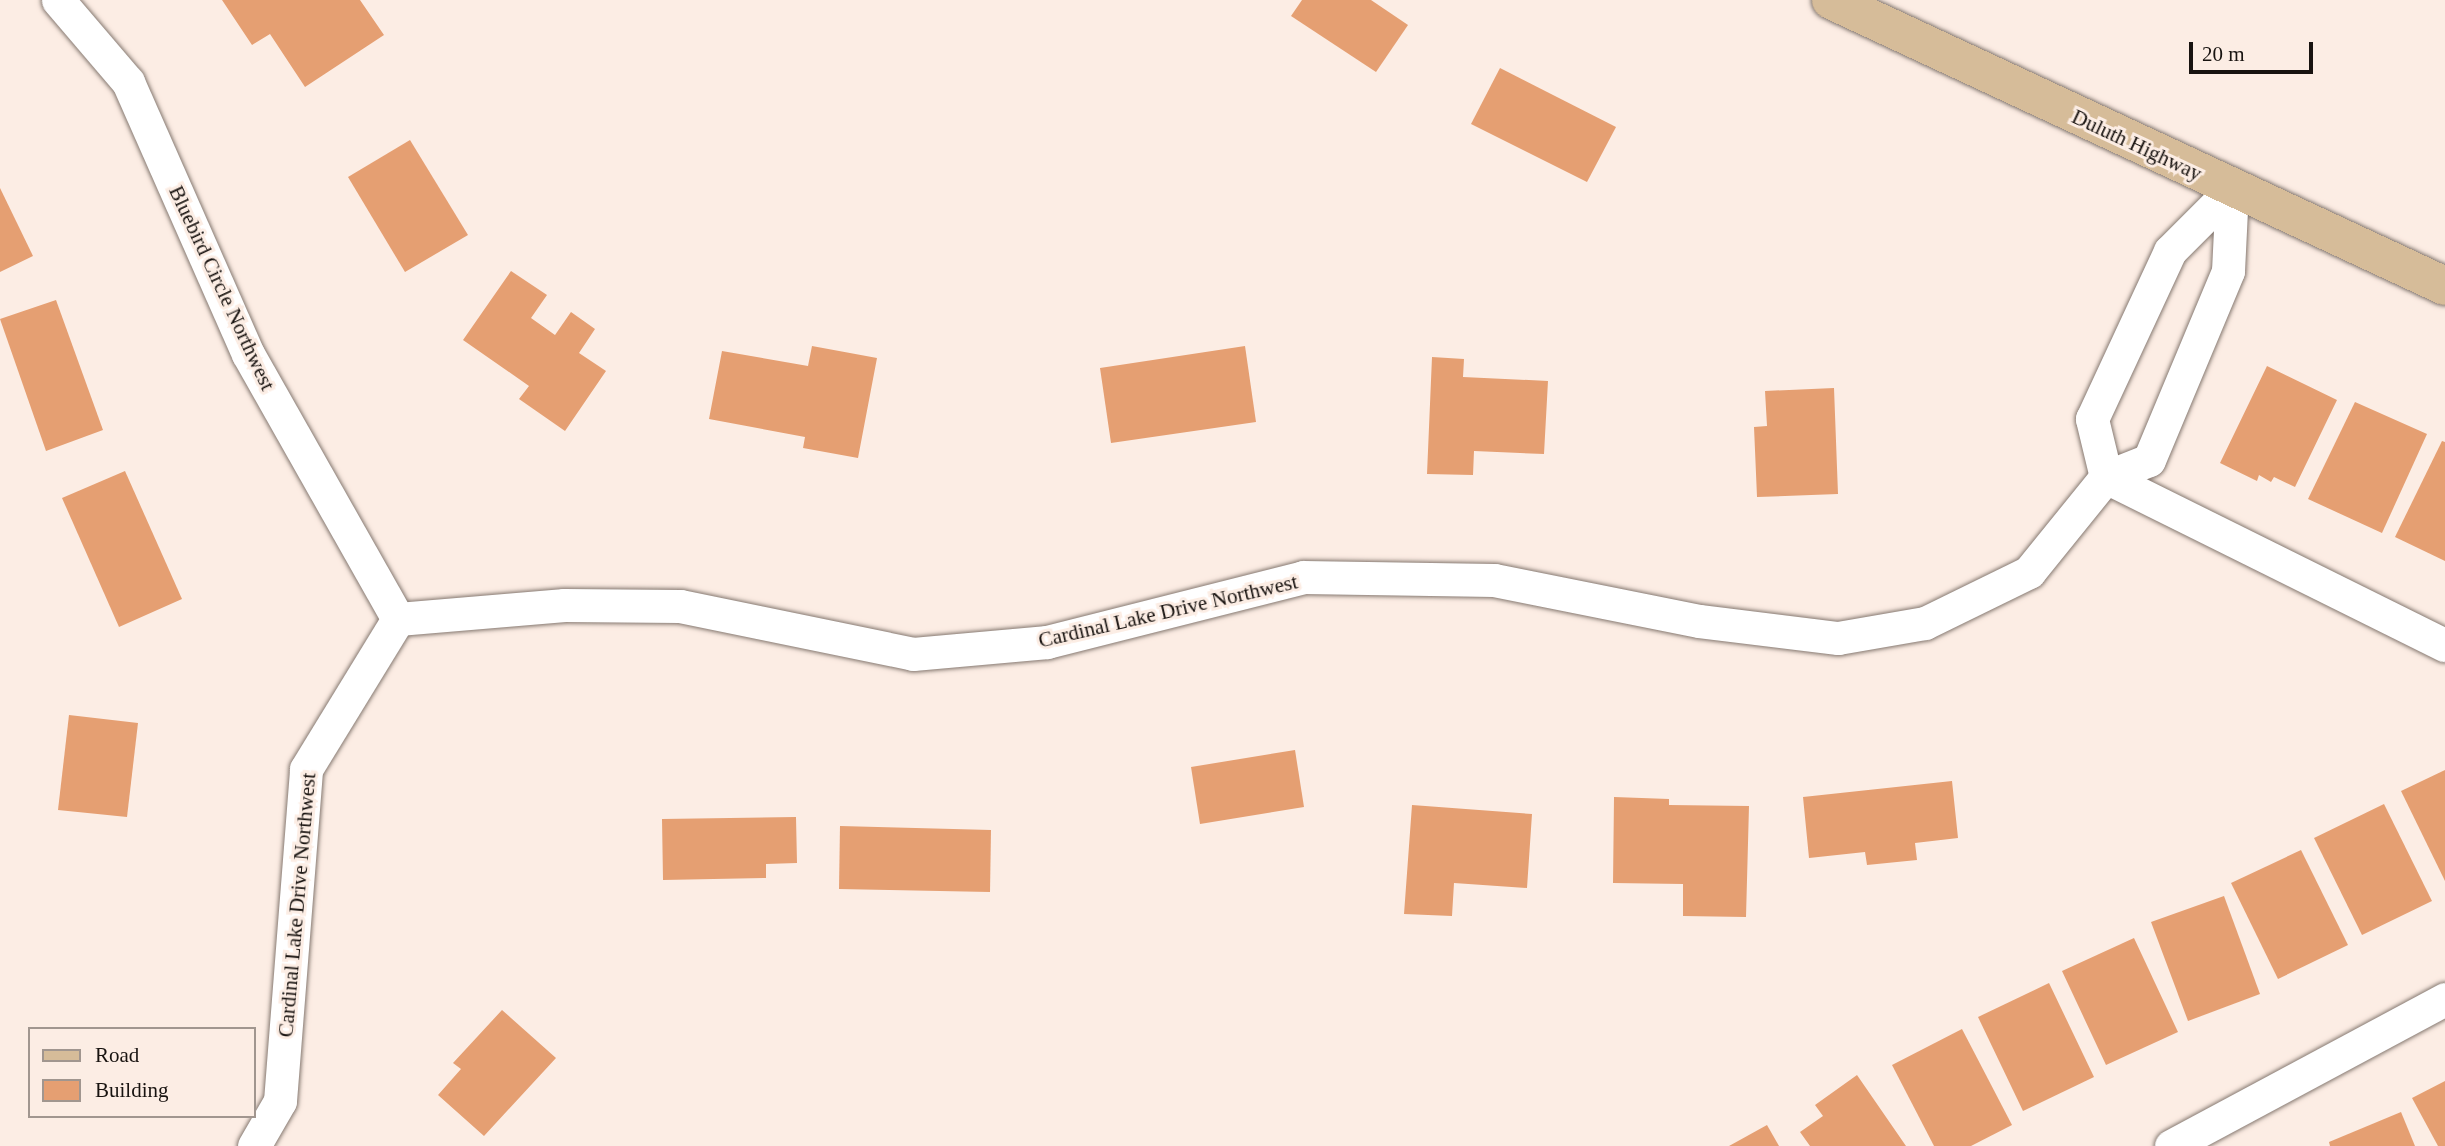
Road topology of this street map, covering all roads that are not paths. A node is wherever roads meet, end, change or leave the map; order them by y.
1 (58, 0) edge
2 (1831, 0) edge
3 (2232, 189) junction
4 (2445, 286) edge
5 (2106, 477) junction
6 (398, 619) junction
7 (2445, 645) edge
8 (2445, 999) edge
9 (254, 1146) edge
10 (2171, 1146) edge

1 - 6 street, Bluebird Circle Northwest
2 - 3 main road, Duluth Highway
3 - 4 main road, Duluth Highway
3 - 5 street
3 - 5 street, Cardinal Lake Drive Northwest
5 - 6 street, Cardinal Lake Drive Northwest
5 - 7 street
6 - 9 street, Cardinal Lake Drive Northwest
8 - 10 street

